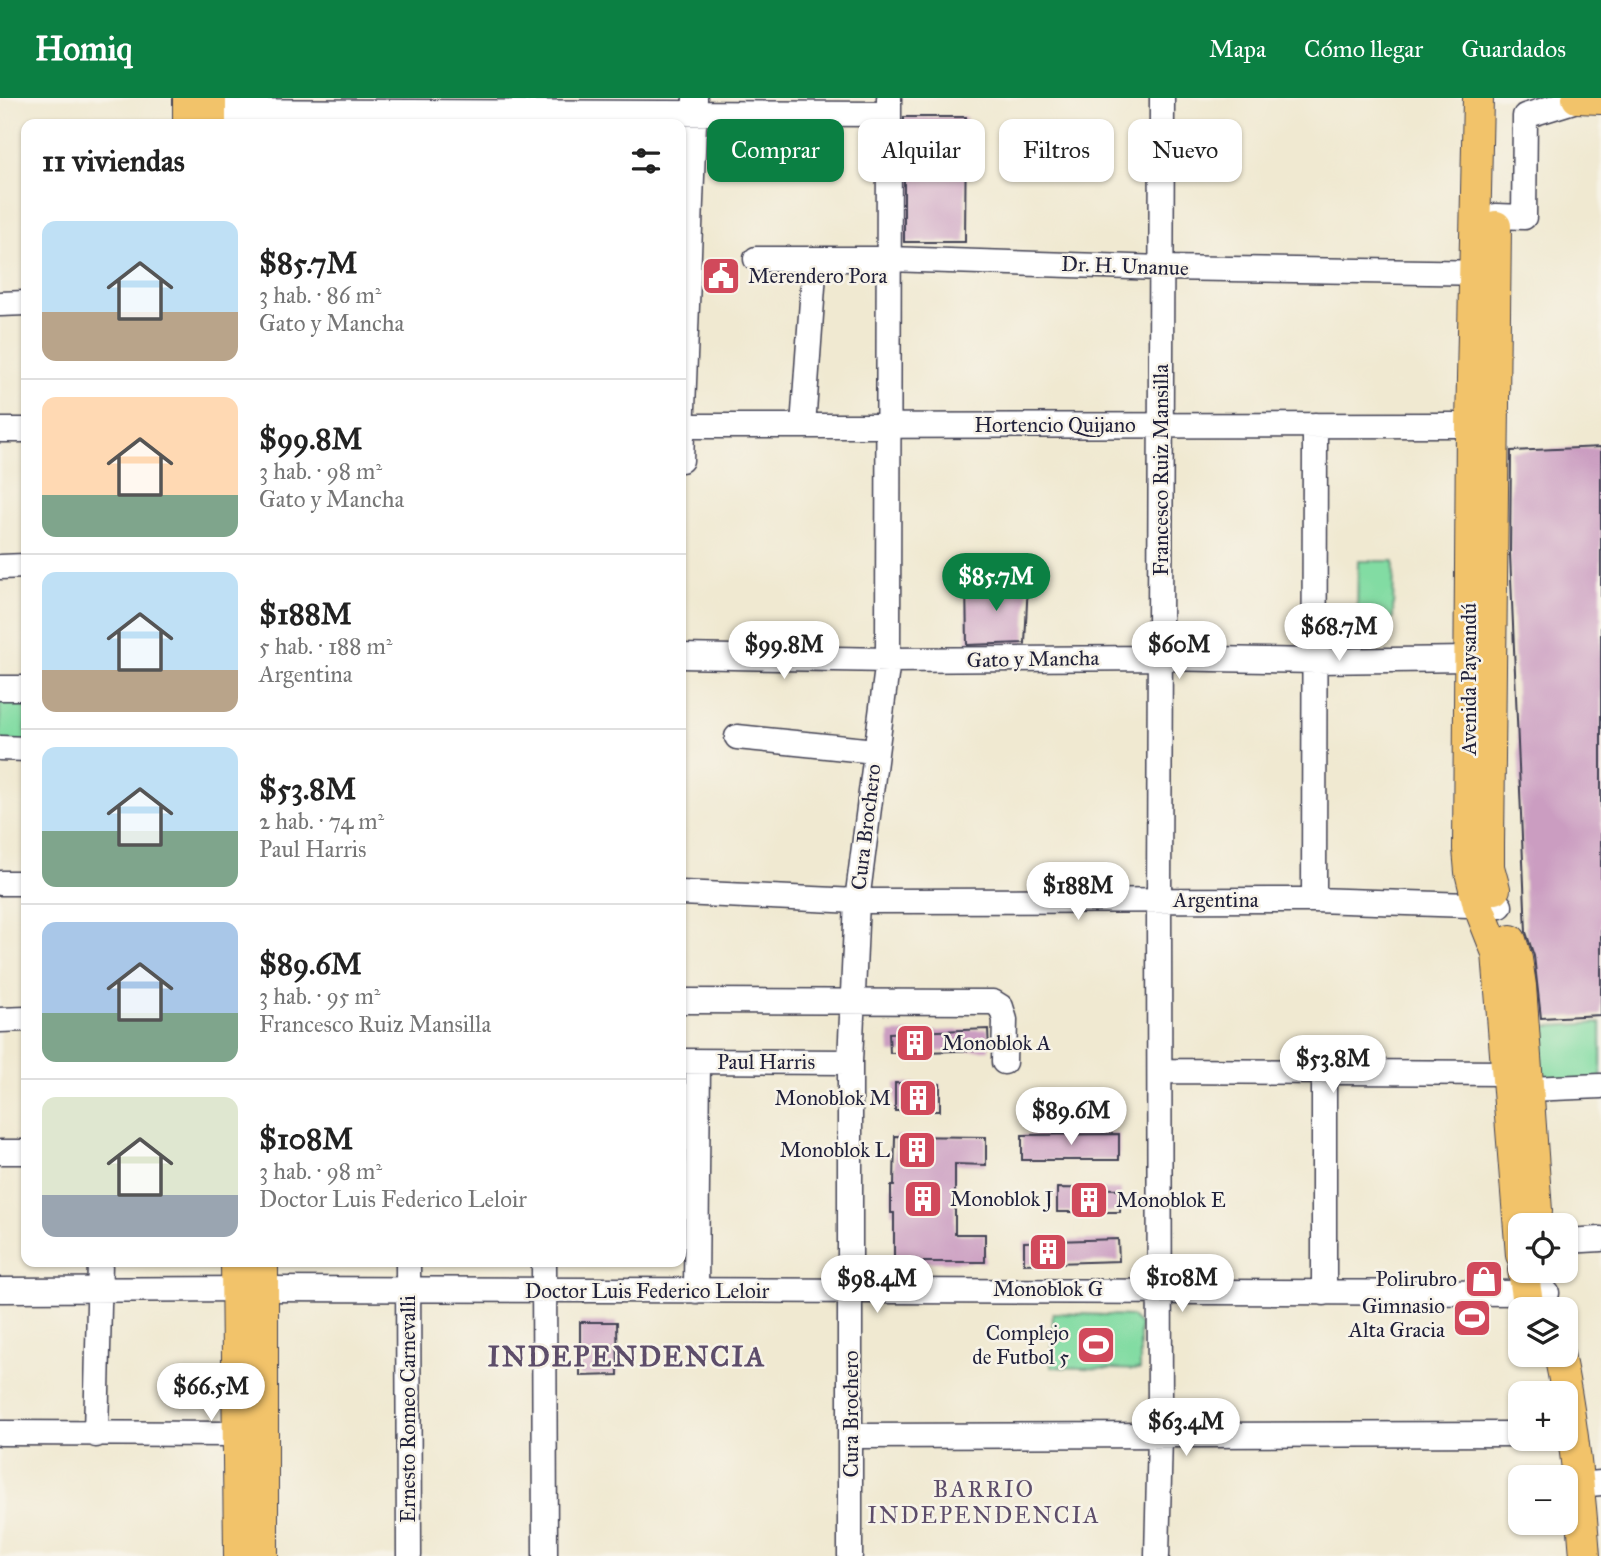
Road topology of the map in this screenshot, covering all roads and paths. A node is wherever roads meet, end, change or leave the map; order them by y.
1 (1162, 98) edge
2 (1478, 98) edge
3 (1499, 98) edge
4 (1577, 98) edge
5 (1583, 98) edge
6 (1601, 99) edge
7 (695, 105) edge
8 (889, 106) edge
9 (200, 111) edge
10 (344, 111) edge
11 (472, 111) edge
12 (1496, 216) junction
13 (755, 259) dead end
14 (815, 259) junction
15 (888, 259) junction
16 (1162, 268) junction
17 (1485, 273) junction
18 (21, 303) edge
19 (0, 304) edge
20 (686, 327) edge
21 (1161, 425) junction
22 (1315, 425) junction
23 (1471, 425) junction
24 (686, 426) edge
25 (803, 426) junction
26 (889, 426) junction
27 (0, 430) edge
28 (21, 430) edge
29 (21, 566) edge
30 (0, 567) edge
31 (686, 656) edge
32 (1161, 657) junction
33 (1469, 659) junction
34 (888, 660) junction
35 (1316, 661) junction
36 (0, 688) edge
37 (21, 688) edge
38 (737, 737) dead end
39 (0, 748) edge
40 (21, 748) edge
41 (874, 751) junction
42 (0, 883) edge
43 (21, 883) edge
44 (686, 893) edge
45 (1159, 899) junction
46 (1314, 900) junction
47 (857, 901) junction
48 (1489, 906) junction
49 (853, 1000) junction
50 (686, 1001) edge
51 (21, 1019) edge
52 (0, 1020) edge
53 (689, 1061) edge
54 (850, 1062) junction
55 (1004, 1062) dead end
56 (1160, 1072) junction
57 (1324, 1072) junction
58 (1518, 1081) junction
59 (1601, 1086) edge
60 (0, 1152) edge
61 (21, 1152) edge
62 (1520, 1213) edge
63 (1536, 1213) edge
64 (1601, 1239) edge
65 (1578, 1240) edge
66 (100, 1267) edge
67 (408, 1267) edge
68 (544, 1267) edge
69 (249, 1275) edge
70 (0, 1290) edge
71 (543, 1290) junction
72 (407, 1291) junction
73 (696, 1291) junction
74 (1159, 1291) junction
75 (1536, 1291) edge
76 (100, 1292) junction
77 (851, 1292) junction
78 (1324, 1293) junction
79 (1562, 1367) edge
80 (0, 1433) edge
81 (96, 1434) junction
82 (236, 1434) junction
83 (1508, 1434) edge
84 (1160, 1435) junction
85 (851, 1436) junction
86 (1575, 1465) edge
87 (1578, 1492) edge
88 (1563, 1535) edge
89 (239, 1556) edge
90 (263, 1556) edge
91 (409, 1556) edge
92 (545, 1556) edge
93 (850, 1556) edge
94 (1157, 1556) edge
95 (1564, 1556) edge
96 (1585, 1556) edge

1 - 16 street, Francesco Ruiz Mansilla
2 - 17 main road, Avenida Paysandú
3 - 12 main road, Avenida Paysandú
4 - 5 main road
5 - 6 main road
5 - 12 street
7 - 8 street
7 - 11 street
7 - 20 street
8 - 15 street, Cura Brochero
9 - 10 street
10 - 11 street
12 - 17 main road, Avenida Paysandú
13 - 14 street, Dr. H. Unanue
14 - 15 street, Dr. H. Unanue
14 - 25 street
15 - 16 street, Dr. H. Unanue
15 - 26 street, Cura Brochero
16 - 17 street, Dr. H. Unanue
16 - 21 street, Francesco Ruiz Mansilla
17 - 23 main road, Avenida Paysandú
17 - 48 main road, Avenida Paysandú
18 - 19 street
21 - 22 street, Hortencio Quijano
21 - 26 street, Hortencio Quijano
21 - 32 street, Francesco Ruiz Mansilla
22 - 23 street, Hortencio Quijano
22 - 35 street
23 - 33 main road, Avenida Paysandú
24 - 25 street, Hortencio Quijano
25 - 26 street, Hortencio Quijano
26 - 34 street, Cura Brochero
27 - 28 street
29 - 30 street
31 - 34 street, Gato y Mancha
32 - 34 street, Gato y Mancha
32 - 35 street, Gato y Mancha
32 - 45 street, Francesco Ruiz Mansilla
33 - 35 street, Gato y Mancha
33 - 48 main road, Avenida Paysandú
34 - 41 street, Cura Brochero
35 - 46 street
36 - 37 street
38 - 41 street
39 - 40 street
41 - 47 street, Cura Brochero
42 - 43 street
44 - 47 street, Argentina
45 - 46 street, Argentina
45 - 47 street, Argentina
45 - 56 street, Francesco Ruiz Mansilla
46 - 48 street, Argentina
47 - 49 street, Cura Brochero
48 - 58 main road, Avenida Paysandú
49 - 50 street
49 - 54 street, Cura Brochero
49 - 55 street
51 - 52 street
53 - 54 street, Paul Harris
53 - 73 street
54 - 77 street, Cura Brochero
56 - 57 street
56 - 74 street, Francesco Ruiz Mansilla
57 - 58 street
57 - 78 street
58 - 59 street
58 - 62 main road, Avenida Paysandú
58 - 63 main road, Avenida Paysandú
60 - 61 street
64 - 65 street
66 - 76 street
67 - 72 street, Ernesto Romeo Carnevalli
68 - 71 street
69 - 72 street, Doctor Luis Federico Leloir
69 - 76 street, Doctor Luis Federico Leloir
69 - 82 main road
69 - 90 main road
70 - 76 street, Doctor Luis Federico Leloir
71 - 72 street, Doctor Luis Federico Leloir
71 - 73 street, Doctor Luis Federico Leloir
71 - 92 street
72 - 91 street, Ernesto Romeo Carnevalli
73 - 77 street, Doctor Luis Federico Leloir
74 - 77 street, Doctor Luis Federico Leloir
74 - 78 street, Doctor Luis Federico Leloir
74 - 84 street, Francesco Ruiz Mansilla
75 - 78 street, Doctor Luis Federico Leloir
76 - 81 street
77 - 85 street, Cura Brochero
79 - 86 main road
80 - 81 street
81 - 82 street
82 - 89 main road
83 - 84 street
84 - 85 street
84 - 94 street, Francesco Ruiz Mansilla
85 - 93 street, Cura Brochero
87 - 96 main road
88 - 95 main road

